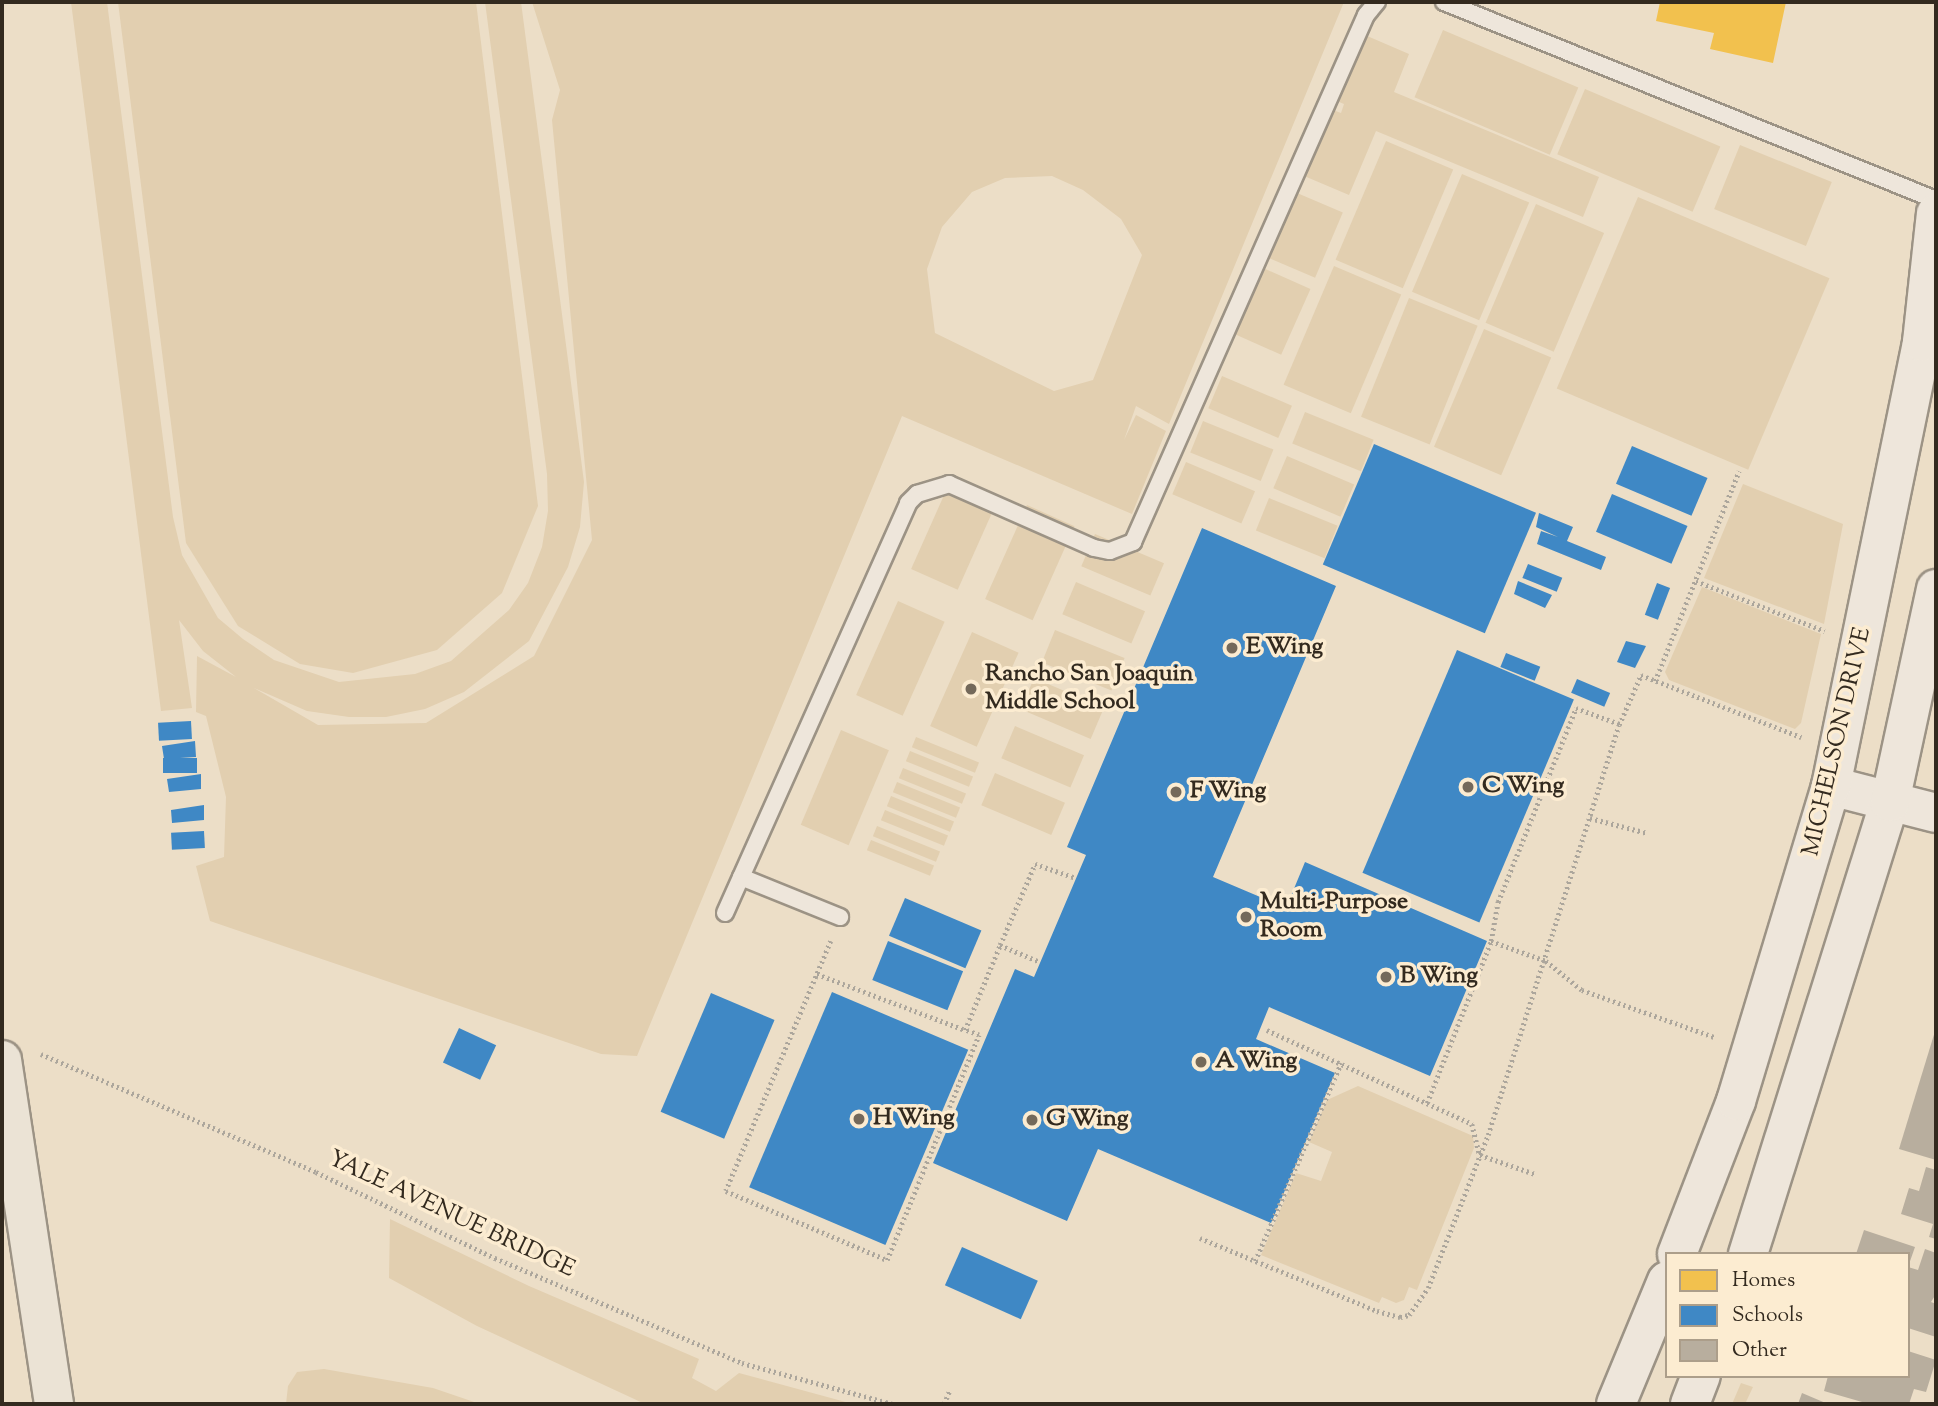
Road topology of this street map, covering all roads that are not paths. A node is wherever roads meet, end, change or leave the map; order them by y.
1 (1377, 2) edge
2 (1444, 2) edge
3 (1936, 200) edge
4 (1936, 214) edge
5 (1936, 589) edge
6 (1831, 786) junction
7 (1889, 802) junction
8 (1936, 813) edge
9 (741, 877) junction
10 (725, 913) dead end
11 (841, 917) road end
12 (14, 1054) edge
13 (1678, 1252) edge
14 (1749, 1252) edge
15 (1665, 1287) edge
16 (1700, 1378) edge
17 (54, 1404) edge
18 (1616, 1404) edge
19 (1690, 1404) edge

1 - 9 lane
2 - 3 lane
4 - 6 main road, MICHELSON DRIVE
5 - 7 main road
6 - 7 main road
6 - 13 main road, MICHELSON DRIVE
7 - 8 main road
7 - 14 main road
9 - 10 lane
9 - 11 lane
12 - 17 highway
15 - 18 main road
16 - 19 main road

